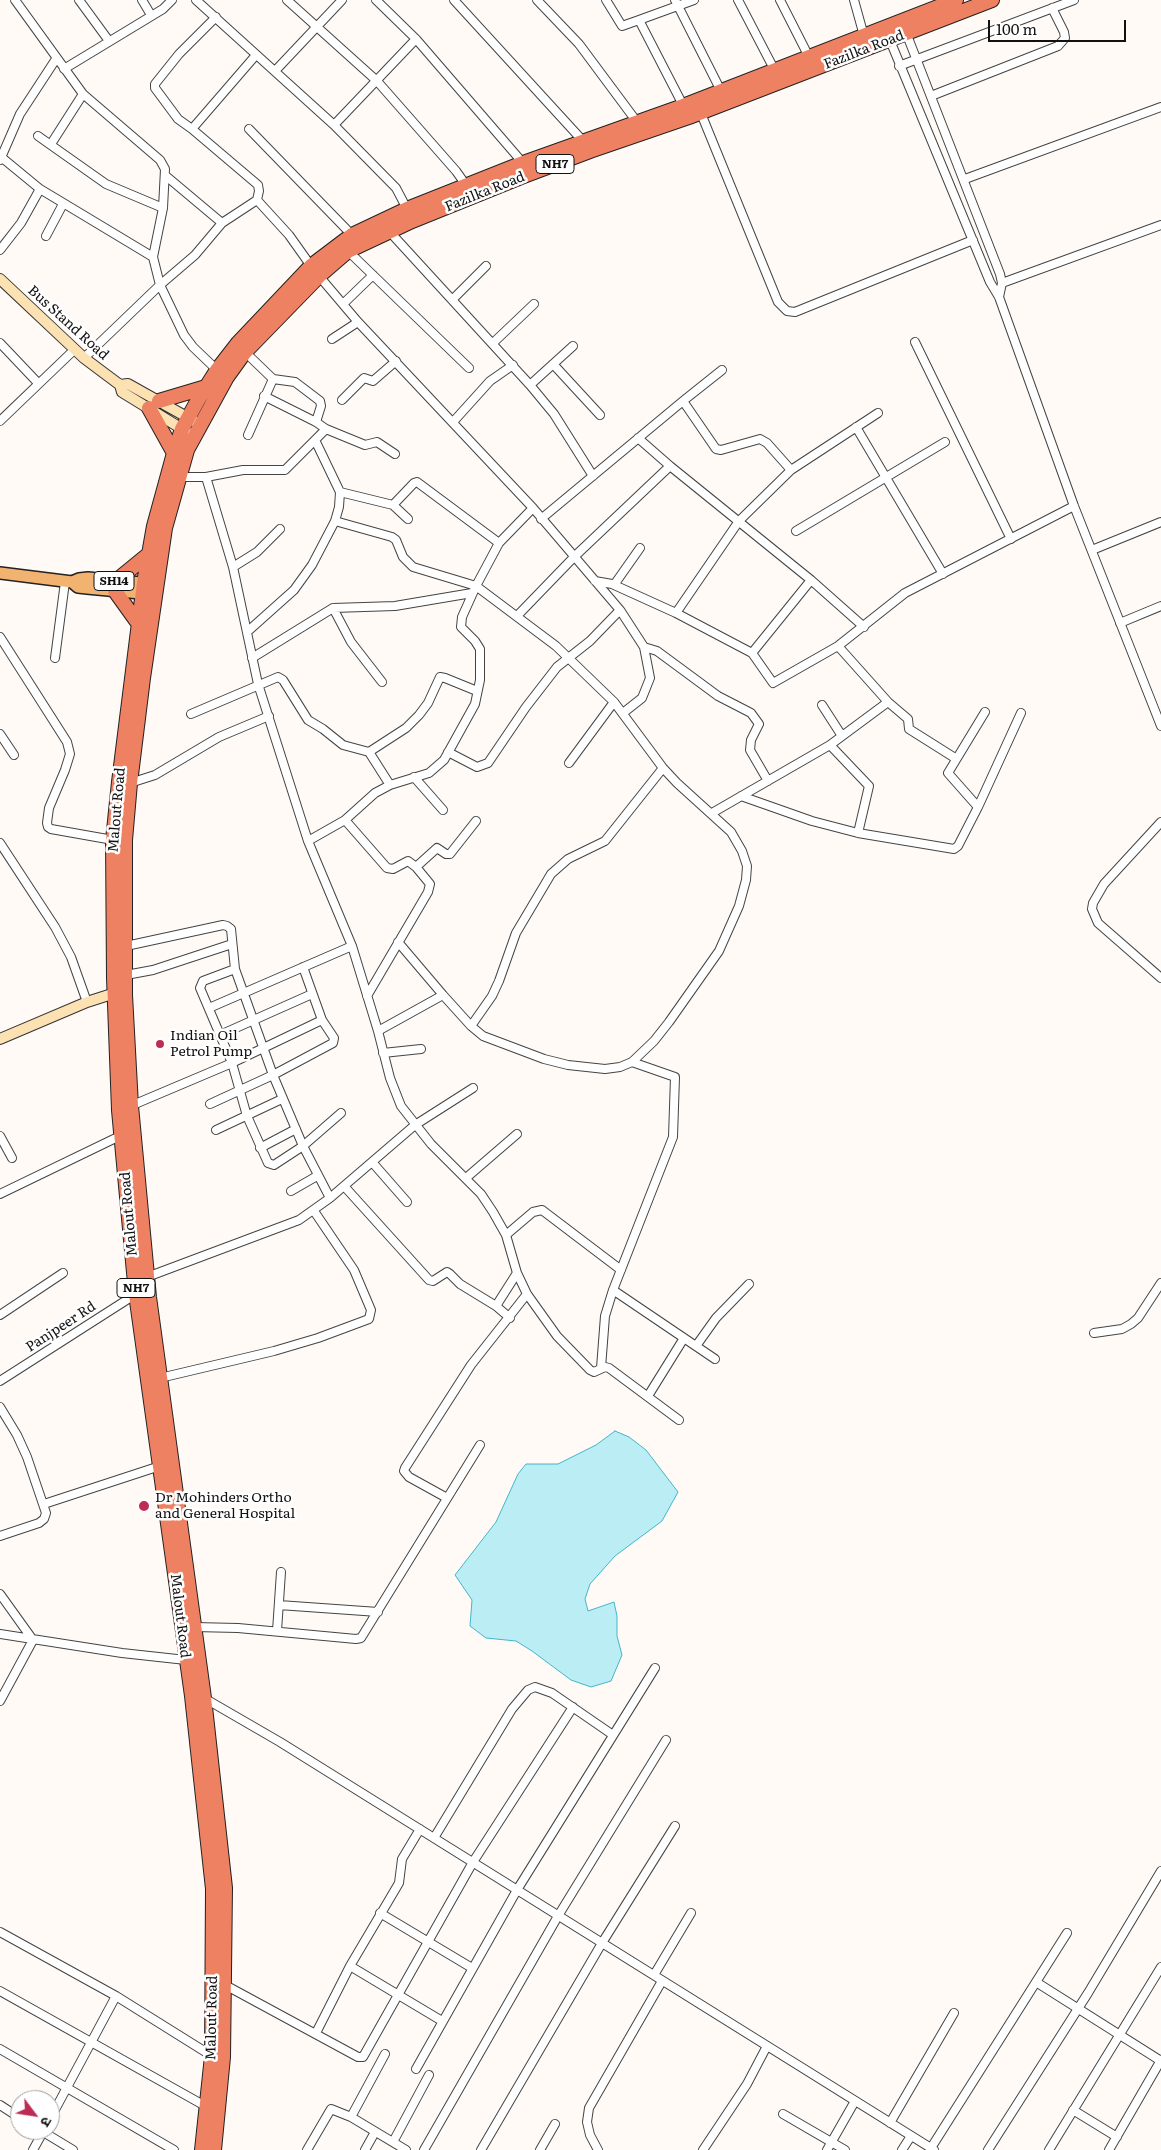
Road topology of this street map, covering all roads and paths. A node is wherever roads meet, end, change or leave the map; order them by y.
1 (15, 0) edge
2 (79, 0) edge
3 (142, 0) edge
4 (172, 0) edge
5 (196, 0) edge
6 (287, 0) edge
7 (342, 0) edge
8 (376, 0) edge
9 (537, 0) edge
10 (606, 0) edge
11 (694, 0) edge
12 (738, 0) edge
13 (780, 0) edge
14 (854, 0) edge
15 (956, 0) edge
16 (992, 0) edge
17 (1074, 0) edge
18 (458, 1) edge
19 (677, 3) edge
20 (1052, 8) junction
21 (151, 15) junction
22 (216, 17) junction
23 (639, 20) junction
24 (316, 27) junction
25 (904, 27) junction
26 (887, 34) junction
27 (864, 36) junction
28 (416, 39) junction
29 (109, 41) junction
30 (256, 55) junction
31 (809, 57) junction
32 (56, 59) junction
33 (916, 60) junction
34 (899, 66) junction
35 (64, 69) junction
36 (774, 69) junction
37 (275, 71) junction
38 (377, 80) junction
39 (721, 91) junction
40 (83, 94) junction
41 (931, 96) junction
42 (1161, 107) edge
43 (692, 109) junction
44 (637, 122) junction
45 (334, 125) junction
46 (192, 129) junction
47 (249, 129) dead end
48 (38, 136) dead end
49 (583, 141) junction
50 (51, 144) junction
51 (1, 158) edge
52 (523, 163) junction
53 (166, 176) junction
54 (965, 179) junction
55 (466, 185) junction
56 (40, 189) junction
57 (258, 200) junction
58 (63, 204) junction
59 (163, 208) junction
60 (407, 209) junction
61 (222, 223) junction
62 (1161, 225) edge
63 (389, 231) junction
64 (352, 234) junction
65 (46, 236) dead end
66 (973, 240) junction
67 (0, 250) edge
68 (348, 251) junction
69 (153, 257) junction
70 (486, 266) dead end
71 (315, 271) junction
72 (373, 275) junction
73 (0, 279) edge
74 (1002, 283) junction
75 (160, 285) junction
76 (998, 297) junction
77 (452, 300) junction
78 (343, 304) junction
79 (534, 304) dead end
80 (358, 322) junction
81 (332, 339) dead end
82 (915, 342) dead end
83 (492, 343) junction
84 (1, 345) edge
85 (573, 346) dead end
86 (74, 350) junction
87 (245, 352) junction
88 (84, 358) junction
89 (396, 361) junction
90 (554, 364) junction
91 (513, 366) junction
92 (469, 368) dead end
93 (217, 370) junction
94 (722, 370) dead end
95 (273, 379) junction
96 (38, 382) junction
97 (530, 385) junction
98 (206, 387) junction
99 (264, 396) junction
100 (342, 400) dead end
101 (683, 401) junction
102 (154, 404) junction
103 (878, 413) dead end
104 (600, 415) dead end
105 (0, 421) edge
106 (316, 422) junction
107 (452, 422) junction
108 (191, 427) junction
109 (856, 427) junction
110 (326, 429) junction
111 (248, 435) dead end
112 (638, 438) junction
113 (315, 440) junction
114 (945, 442) dead end
115 (174, 452) junction
116 (395, 454) dead end
117 (670, 466) junction
118 (791, 470) junction
119 (593, 476) junction
120 (178, 477) junction
121 (206, 477) junction
122 (886, 477) junction
123 (340, 492) junction
124 (393, 505) junction
125 (1074, 506) junction
126 (533, 508) junction
127 (408, 519) dead end
128 (541, 520) junction
129 (335, 521) junction
130 (740, 521) junction
131 (1161, 522) edge
132 (280, 529) dead end
133 (796, 531) dead end
134 (1011, 539) junction
135 (499, 543) junction
136 (640, 548) dead end
137 (1092, 550) junction
138 (149, 554) junction
139 (575, 556) junction
140 (233, 568) junction
141 (0, 573) edge
142 (943, 574) junction
143 (811, 580) junction
144 (595, 581) junction
145 (69, 582) junction
146 (614, 585) junction
147 (116, 586) junction
148 (149, 589) junction
149 (474, 590) junction
150 (1161, 606) edge
151 (333, 608) junction
152 (620, 610) junction
153 (676, 613) junction
154 (517, 616) junction
155 (138, 623) junction
156 (1120, 623) junction
157 (864, 627) junction
158 (247, 632) junction
159 (0, 637) edge
160 (838, 646) junction
161 (644, 647) junction
162 (752, 653) junction
163 (568, 657) junction
164 (55, 658) dead end
165 (252, 658) junction
166 (137, 677) junction
167 (382, 682) dead end
168 (258, 684) junction
169 (478, 690) junction
170 (614, 702) junction
171 (888, 702) junction
172 (822, 705) dead end
173 (985, 712) dead end
174 (1021, 712) dead end
175 (623, 713) junction
176 (191, 714) dead end
177 (269, 716) junction
178 (1161, 726) edge
179 (0, 734) edge
180 (842, 736) junction
181 (830, 744) junction
182 (369, 752) junction
183 (448, 752) junction
184 (14, 755) dead end
185 (955, 758) junction
186 (569, 763) dead end
187 (663, 768) junction
188 (414, 777) junction
189 (768, 781) junction
190 (130, 783) junction
191 (390, 785) junction
192 (741, 796) junction
193 (978, 807) junction
194 (443, 810) dead end
195 (712, 813) junction
196 (345, 820) junction
197 (476, 821) dead end
198 (1161, 822) edge
199 (858, 833) junction
200 (113, 840) junction
201 (308, 841) junction
202 (0, 843) edge
203 (416, 867) junction
204 (398, 942) junction
205 (232, 944) junction
206 (126, 946) junction
207 (352, 946) junction
208 (303, 967) junction
209 (235, 969) junction
210 (126, 975) junction
211 (1161, 978) edge
212 (115, 993) junction
213 (243, 993) junction
214 (312, 994) junction
215 (443, 995) junction
216 (367, 996) junction
217 (88, 1002) junction
218 (209, 1008) junction
219 (254, 1019) junction
220 (322, 1020) junction
221 (471, 1026) junction
222 (378, 1031) junction
223 (220, 1035) junction
224 (0, 1039) edge
225 (264, 1048) junction
226 (421, 1049) dead end
227 (383, 1053) junction
228 (632, 1062) junction
229 (232, 1063) junction
230 (273, 1075) junction
231 (473, 1088) dead end
232 (240, 1090) junction
233 (282, 1099) junction
234 (210, 1104) dead end
235 (125, 1108) junction
236 (341, 1112) dead end
237 (247, 1116) junction
238 (415, 1125) junction
239 (216, 1130) dead end
240 (296, 1130) junction
241 (122, 1134) junction
242 (517, 1134) dead end
243 (0, 1136) edge
244 (303, 1146) junction
245 (260, 1148) junction
246 (12, 1158) dead end
247 (372, 1162) junction
248 (318, 1176) junction
249 (466, 1178) junction
250 (344, 1186) junction
251 (292, 1190) dead end
252 (0, 1194) edge
253 (330, 1198) junction
254 (407, 1202) dead end
255 (314, 1211) junction
256 (506, 1235) junction
257 (621, 1270) junction
258 (64, 1273) dead end
259 (517, 1274) junction
260 (147, 1277) junction
261 (1161, 1283) edge
262 (749, 1284) dead end
263 (613, 1290) junction
264 (136, 1294) junction
265 (528, 1294) junction
266 (496, 1306) junction
267 (0, 1315) edge
268 (510, 1318) junction
269 (1094, 1333) dead end
270 (684, 1338) junction
271 (696, 1346) junction
272 (715, 1359) dead end
273 (601, 1368) junction
274 (160, 1378) junction
275 (0, 1381) edge
276 (648, 1396) junction
277 (0, 1407) edge
278 (679, 1420) dead end
279 (480, 1445) dead end
280 (160, 1466) junction
281 (447, 1498) junction
282 (44, 1504) junction
283 (0, 1536) edge
284 (281, 1572) dead end
285 (0, 1594) edge
286 (279, 1605) junction
287 (378, 1612) junction
288 (194, 1627) junction
289 (277, 1631) junction
290 (0, 1634) edge
291 (33, 1640) junction
292 (186, 1660) junction
293 (656, 1668) dead end
294 (198, 1697) junction
295 (0, 1701) edge
296 (573, 1707) junction
297 (613, 1735) junction
298 (666, 1740) dead end
299 (674, 1826) dead end
300 (420, 1829) junction
301 (434, 1838) junction
302 (473, 1862) junction
303 (1161, 1871) edge
304 (517, 1890) junction
305 (380, 1913) junction
306 (691, 1913) dead end
307 (558, 1916) junction
308 (0, 1932) edge
309 (1067, 1933) dead end
310 (428, 1941) junction
311 (602, 1943) junction
312 (350, 1966) junction
313 (1161, 1967) edge
314 (472, 1968) junction
315 (654, 1975) junction
316 (662, 1981) junction
317 (1036, 1982) junction
318 (225, 1985) junction
319 (0, 1990) edge
320 (398, 1994) junction
321 (116, 1996) junction
322 (1078, 2009) junction
323 (954, 2013) dead end
324 (442, 2020) junction
325 (316, 2033) junction
326 (1118, 2035) junction
327 (91, 2042) junction
328 (767, 2046) junction
329 (0, 2049) edge
330 (385, 2054) dead end
331 (212, 2056) junction
332 (1161, 2061) edge
333 (416, 2069) dead end
334 (429, 2075) dead end
335 (67, 2088) junction
336 (60, 2101) edge
337 (855, 2101) junction
338 (208, 2106) junction
339 (1073, 2110) junction
340 (783, 2114) dead end
341 (351, 2117) junction
342 (890, 2123) junction
343 (555, 2124) dead end
344 (375, 2132) junction
345 (911, 2136) junction
346 (1117, 2136) junction
347 (57, 2140) edge
348 (392, 2142) junction
349 (832, 2142) junction
350 (933, 2149) edge
351 (74, 2150) edge
352 (174, 2150) edge
353 (202, 2150) edge
354 (214, 2150) edge
355 (307, 2150) edge
356 (365, 2150) edge
357 (406, 2150) edge
358 (424, 2150) edge
359 (481, 2150) edge
360 (540, 2150) edge
361 (598, 2150) edge
362 (703, 2150) edge
363 (827, 2150) edge
364 (845, 2150) edge
365 (902, 2150) edge
366 (988, 2150) edge
367 (1049, 2150) edge
368 (1108, 2150) edge

1 - 32 street
2 - 29 street
3 - 21 street
4 - 21 street
5 - 22 street
6 - 24 street
7 - 24 street
8 - 28 street
9 - 44 street
10 - 23 street
11 - 19 street
12 - 36 street
13 - 31 street
14 - 27 street
15 - 25 highway, Fazilka Road / NH7
16 - 25 highway, Fazilka Road / NH7
17 - 20 street
18 - 49 street
19 - 23 street
19 - 39 street
20 - 33 street
20 - 41 street
21 - 29 street
22 - 30 street
22 - 46 street
23 - 43 street
24 - 37 street
24 - 38 street
25 - 26 highway, Fazilka Road / NH7
25 - 33 street
26 - 27 highway, Fazilka Road / NH7
26 - 34 street
26 - 43 highway, Fazilka Road / NH7
27 - 31 highway, Fazilka Road / NH7
28 - 38 street
28 - 52 street
29 - 35 street
30 - 37 street
30 - 46 street
31 - 36 highway, Fazilka Road / NH7
32 - 35 street
32 - 51 street
33 - 34 street
33 - 41 street
34 - 66 street
35 - 40 street
36 - 39 highway, Fazilka Road / NH7
37 - 45 street
38 - 45 street
38 - 55 street
39 - 43 highway, Fazilka Road / NH7
40 - 50 street
40 - 53 street
41 - 54 street
42 - 54 street
43 - 44 highway, Fazilka Road / NH7
43 - 63 highway, Fazilka Road / NH7
43 - 66 street
44 - 49 highway, Fazilka Road / NH7
45 - 60 street
46 - 57 street
47 - 64 street
48 - 50 street
49 - 52 highway, Fazilka Road / NH7
50 - 59 street
51 - 56 street
52 - 55 highway, Fazilka Road / NH7
53 - 59 street
53 - 61 street
54 - 74 street
55 - 60 highway, Fazilka Road / NH7
56 - 58 street
56 - 67 street
57 - 61 street
57 - 71 street
58 - 65 street
58 - 69 street
59 - 69 street
60 - 64 highway, Fazilka Road / NH7
61 - 75 street
62 - 74 street
63 - 68 highway, Fazilka Road / NH7
63 - 77 street
64 - 71 highway, Fazilka Road / NH7
66 - 76 street
68 - 71 highway, Fazilka Road / NH7
68 - 72 street
69 - 75 street
70 - 77 street
71 - 78 street
71 - 87 highway, Fazilka Road / NH7
71 - 93 highway, Fazilka Road / NH7
72 - 78 street
72 - 92 street
73 - 86 main road, Bus Stand Road
74 - 76 street
75 - 88 street
75 - 93 street
76 - 125 street
77 - 83 street
78 - 80 street
79 - 83 street
80 - 81 street
80 - 89 street
82 - 134 street
83 - 91 street
84 - 96 street
85 - 90 street
86 - 88 main road, Bus Stand Road
86 - 96 street
87 - 95 street
87 - 108 highway, Fazilka Road / NH7
88 - 102 main road, Bus Stand Road
89 - 100 street
89 - 107 street
90 - 97 street
90 - 104 street
91 - 97 street
91 - 107 street
93 - 98 highway, Fazilka Road / NH7
94 - 101 street
95 - 99 street
95 - 106 street
96 - 105 street
97 - 119 street
98 - 102 highway
98 - 108 highway, Fazilka Road / NH7
99 - 106 street
99 - 111 street
101 - 112 street
101 - 118 street
102 - 108 main road, Bus Stand Road
102 - 115 highway
103 - 109 street
106 - 110 street
107 - 126 street
108 - 115 highway, Malout Road / NH7
108 - 120 highway, Malout Road / NH7
109 - 118 street
109 - 122 street
110 - 113 street
110 - 116 street
112 - 117 street
112 - 119 street
113 - 121 street
113 - 123 street
114 - 122 street
115 - 138 highway, Malout Road / NH7
117 - 130 street
117 - 139 street
118 - 130 street
119 - 128 street
120 - 121 street
120 - 148 highway, Malout Road / NH7
121 - 140 street
122 - 133 street
122 - 142 street
123 - 124 street
123 - 129 street
124 - 127 street
124 - 135 street
125 - 134 street
125 - 137 street
126 - 128 street
126 - 135 street
128 - 139 street
129 - 149 street
129 - 158 street
130 - 143 street
130 - 153 street
131 - 137 street
132 - 140 street
134 - 142 street
135 - 149 street
136 - 146 street
137 - 156 street
138 - 147 highway
138 - 148 highway, Malout Road / NH7
139 - 144 street
139 - 154 street
140 - 158 street
141 - 145 main road, SH14
142 - 157 street
143 - 157 street
143 - 162 street
144 - 146 street
144 - 152 street
145 - 147 main road, SH14
145 - 164 street
146 - 153 street
147 - 148 main road, SH14
147 - 155 highway
148 - 155 highway, Malout Road / NH7
148 - 166 highway, Malout Road / NH7
149 - 151 street
149 - 154 street
149 - 169 street
150 - 156 street
151 - 165 street
151 - 167 street
152 - 161 street
152 - 163 street
153 - 162 street
154 - 163 street
155 - 166 highway, Malout Road / NH7
156 - 178 street
157 - 160 street
158 - 165 street
159 - 200 street
160 - 162 street
160 - 171 street
161 - 175 street
161 - 189 street
163 - 170 street
163 - 183 street
165 - 168 street
166 - 190 highway, Malout Road / NH7
166 - 200 highway, Malout Road / NH7
168 - 176 street
168 - 177 street
168 - 182 street
169 - 182 street
169 - 183 street
170 - 175 street
170 - 186 street
171 - 180 street
171 - 185 street
172 - 180 street
173 - 185 street
174 - 193 street
175 - 187 street
177 - 190 street
177 - 201 street
179 - 184 street
180 - 181 street
181 - 189 street
181 - 199 street
182 - 191 street
183 - 188 street
185 - 193 street
187 - 195 street
187 - 221 street
188 - 191 street
188 - 194 street
189 - 192 street
190 - 206 highway, Malout Road / NH7
191 - 196 street
192 - 195 street
192 - 199 street
193 - 199 street
195 - 228 street
196 - 201 street
196 - 203 street
197 - 203 street
198 - 211 street
200 - 212 highway, Malout Road / NH7
201 - 207 street
202 - 217 street
203 - 204 street
204 - 215 street
204 - 216 street
205 - 206 street
205 - 209 street
205 - 210 street
206 - 210 highway, Malout Road / NH7
207 - 208 street
207 - 216 street
208 - 213 street
208 - 214 street
209 - 213 street
209 - 218 street
210 - 235 highway, Malout Road / NH7
212 - 217 main road
212 - 235 highway, Malout Road / NH7
213 - 218 street
213 - 219 street
214 - 219 street
214 - 220 street
215 - 221 street
215 - 222 street
216 - 222 street
217 - 224 main road
218 - 223 street
219 - 223 street
219 - 225 street
220 - 225 street
220 - 230 street
221 - 228 street
222 - 227 street
223 - 229 street
225 - 229 street
225 - 230 street
226 - 227 street
227 - 238 street
228 - 257 street
229 - 232 street
229 - 235 street
230 - 232 street
230 - 233 street
231 - 238 street
232 - 234 street
232 - 237 street
233 - 237 street
233 - 240 street
235 - 241 highway, Malout Road / NH7
235 - 260 highway, Malout Road / NH7
236 - 244 street
237 - 239 street
237 - 245 street
238 - 247 street
238 - 249 street
240 - 244 street
240 - 245 street
241 - 252 street
241 - 264 highway, Malout Road / NH7
242 - 249 street
243 - 246 street
244 - 245 street
244 - 248 street
247 - 250 street
247 - 254 street
248 - 251 street
248 - 253 street
249 - 256 street
250 - 253 street
250 - 266 street
253 - 255 street
255 - 260 street
255 - 274 street
256 - 257 street
256 - 259 street
257 - 263 street
258 - 267 street
259 - 265 street
259 - 266 street
260 - 274 highway, Malout Road / NH7
261 - 269 street
262 - 271 street
263 - 270 street
263 - 273 street
264 - 275 street, Panjpeer Rd
264 - 280 highway, Malout Road / NH7
265 - 268 street
265 - 273 street
266 - 268 street
268 - 281 street
270 - 271 street
270 - 276 street
271 - 272 street
273 - 276 street
274 - 288 highway, Malout Road / NH7
276 - 278 street
277 - 282 street
279 - 281 street
280 - 282 street
280 - 292 highway, Malout Road / NH7
281 - 287 street
282 - 283 street
284 - 286 street
285 - 291 street
286 - 287 street
286 - 289 street
287 - 289 street
288 - 289 street
288 - 294 highway, Malout Road / NH7
290 - 291 street
291 - 292 street
291 - 295 street
292 - 294 highway, Malout Road / NH7
293 - 297 street
294 - 300 street
294 - 318 highway, Malout Road / NH7
294 - 331 highway, Malout Road / NH7
296 - 297 street
296 - 301 street
296 - 302 street
297 - 304 street
298 - 307 street
299 - 311 street
300 - 301 street
300 - 305 street
301 - 302 street
302 - 304 street
302 - 310 street
303 - 322 street
304 - 307 street
304 - 314 street
305 - 310 street
305 - 312 street
306 - 315 street
307 - 311 street
307 - 358 street
308 - 321 street
309 - 317 street
310 - 314 street
310 - 320 street
311 - 315 street
311 - 359 street
312 - 320 street
312 - 325 street
313 - 326 street
314 - 324 street
315 - 316 street
316 - 328 street
316 - 361 street
317 - 322 street
317 - 350 street
318 - 325 street
318 - 354 highway, Malout Road / NH7
319 - 327 street
320 - 324 street
320 - 325 street
321 - 327 street
321 - 331 street
322 - 326 street
322 - 366 street
323 - 342 street
324 - 333 street
326 - 332 street
326 - 339 street
327 - 335 street
327 - 338 street
328 - 337 street
328 - 362 street
329 - 335 street
330 - 341 street
331 - 338 highway, Malout Road / NH7
332 - 346 street
334 - 348 street
335 - 336 street
335 - 352 street
337 - 342 street
337 - 349 street
338 - 353 highway, Malout Road / NH7
339 - 346 street
339 - 367 street
340 - 349 street
341 - 344 street
341 - 355 street
342 - 345 street
343 - 360 street
344 - 348 street
344 - 356 street
345 - 350 street
345 - 365 street
346 - 368 street
347 - 351 street
348 - 357 street
349 - 363 street
349 - 364 street

